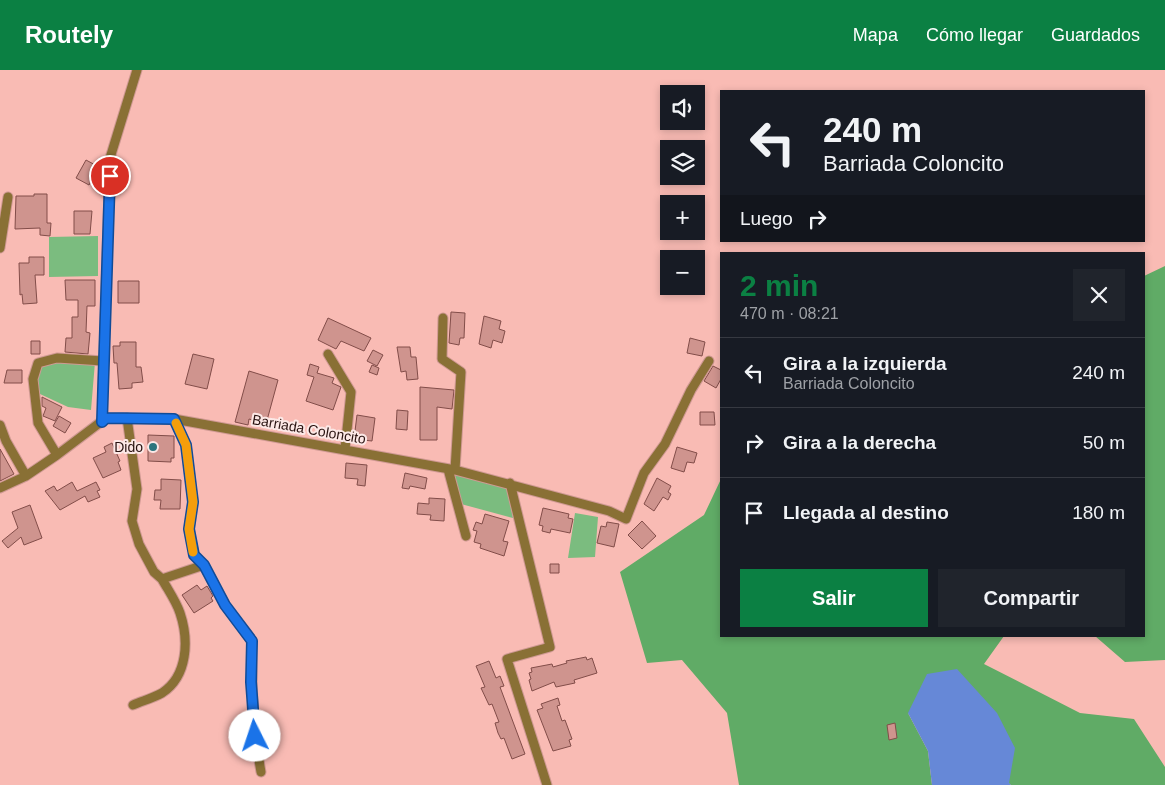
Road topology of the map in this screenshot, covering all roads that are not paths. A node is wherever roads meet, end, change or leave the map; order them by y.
1 (137, 70) edge
2 (8, 197) dead end
3 (0, 248) edge
4 (443, 318) dead end
5 (328, 354) dead end
6 (103, 361) junction
7 (709, 361) dead end
8 (127, 418) junction
9 (174, 419) junction
10 (102, 422) junction
11 (0, 424) edge
12 (344, 449) junction
13 (57, 455) junction
14 (452, 469) junction
15 (26, 476) junction
16 (510, 483) junction
17 (0, 488) edge
18 (466, 536) dead end
19 (204, 565) junction
20 (162, 579) junction
21 (134, 705) dead end
22 (261, 772) dead end
23 (547, 785) edge

1 - 6 street
2 - 3 street
4 - 14 street
5 - 12 street
6 - 10 street
6 - 13 street
7 - 16 street, Barriada Coloncito
8 - 9 street, Barriada Coloncito
8 - 10 street, Barriada Coloncito
8 - 20 street
9 - 12 street, Barriada Coloncito
9 - 19 street
10 - 13 street, Barriada Coloncito
11 - 15 street
12 - 14 street, Barriada Coloncito
13 - 15 street, Barriada Coloncito
14 - 16 street, Barriada Coloncito
14 - 18 street
15 - 17 street, Barriada Coloncito
16 - 23 street
19 - 20 street
19 - 22 street
20 - 21 street

